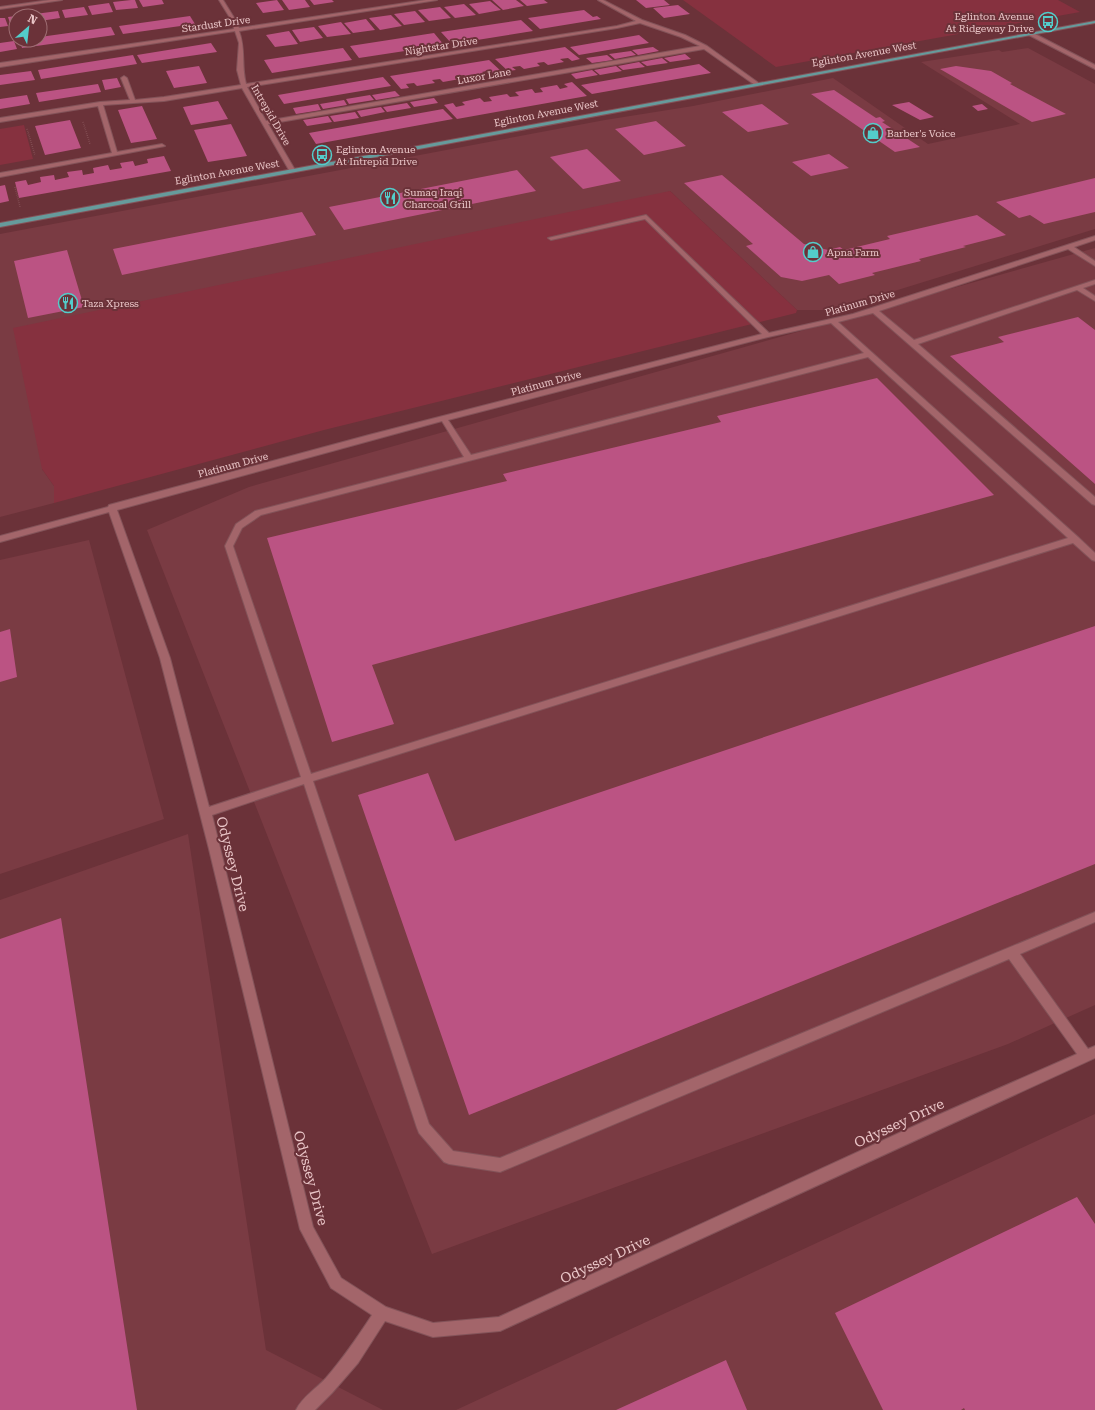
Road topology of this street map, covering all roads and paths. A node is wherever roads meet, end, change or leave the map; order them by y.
1 (60, 0) edge
2 (221, 0) edge
3 (435, 0) edge
4 (600, 0) edge
5 (0, 8) edge
6 (640, 21) junction
7 (1095, 22) edge
8 (238, 30) junction
9 (1031, 34) junction
10 (705, 47) junction
11 (0, 65) edge
12 (1095, 67) edge
13 (124, 78) dead end
14 (757, 84) junction
15 (244, 87) junction
16 (133, 102) junction
17 (100, 104) junction
18 (0, 120) edge
19 (265, 123) junction
20 (26, 124) dead end
21 (162, 146) dead end
22 (115, 154) junction
23 (36, 160) dead end
24 (292, 170) junction
25 (0, 174) edge
26 (13, 181) dead end
27 (20, 208) dead end
28 (0, 225) edge
29 (552, 238) dead end
30 (1095, 238) edge
31 (1070, 247) junction
32 (1095, 264) edge
33 (1095, 282) edge
34 (1078, 288) junction
35 (1095, 300) edge
36 (874, 310) junction
37 (834, 322) junction
38 (767, 335) junction
39 (913, 343) junction
40 (870, 354) junction
41 (444, 419) junction
42 (469, 458) junction
43 (1095, 502) edge
44 (112, 507) junction
45 (0, 539) edge
46 (1075, 539) junction
47 (1095, 558) edge
48 (307, 779) junction
49 (205, 813) junction
50 (1095, 918) edge
51 (1011, 952) junction
52 (1090, 1054) edge
53 (382, 1312) junction
54 (304, 1410) edge

1 - 5 street
2 - 8 street, Intrepid Drive
3 - 8 street, Stardust Drive
4 - 6 street
6 - 10 street
6 - 15 street, Nightstar Drive
7 - 9 main road, Eglinton Avenue West
8 - 11 street, Stardust Drive
8 - 15 street, Intrepid Drive
9 - 12 street
9 - 14 main road, Eglinton Avenue West
10 - 14 street
10 - 19 street, Luxor Lane
13 - 16 street
14 - 24 main road, Eglinton Avenue West
15 - 16 street, Nightstar Drive
15 - 19 street, Intrepid Drive
16 - 17 street, Nightstar Drive
17 - 18 street, Nightstar Drive
17 - 22 street
19 - 24 street, Intrepid Drive
20 - 23 path
21 - 22 street
22 - 25 street
24 - 28 main road, Eglinton Avenue West
26 - 27 path
29 - 38 street
30 - 31 street, Platinum Drive
31 - 32 street
31 - 36 street, Platinum Drive
33 - 34 street
34 - 35 street
34 - 39 street
36 - 37 street, Platinum Drive
36 - 39 street
37 - 38 street, Platinum Drive
37 - 40 street
38 - 41 street, Platinum Drive
39 - 43 street
40 - 42 street
40 - 46 street
41 - 42 street
41 - 44 street, Platinum Drive
42 - 48 street
44 - 45 street, Platinum Drive
44 - 49 street, Odyssey Drive
46 - 47 street
46 - 48 street
48 - 49 street
48 - 51 street
49 - 53 street, Odyssey Drive
50 - 51 street
51 - 52 street
52 - 53 street, Odyssey Drive
53 - 54 street

